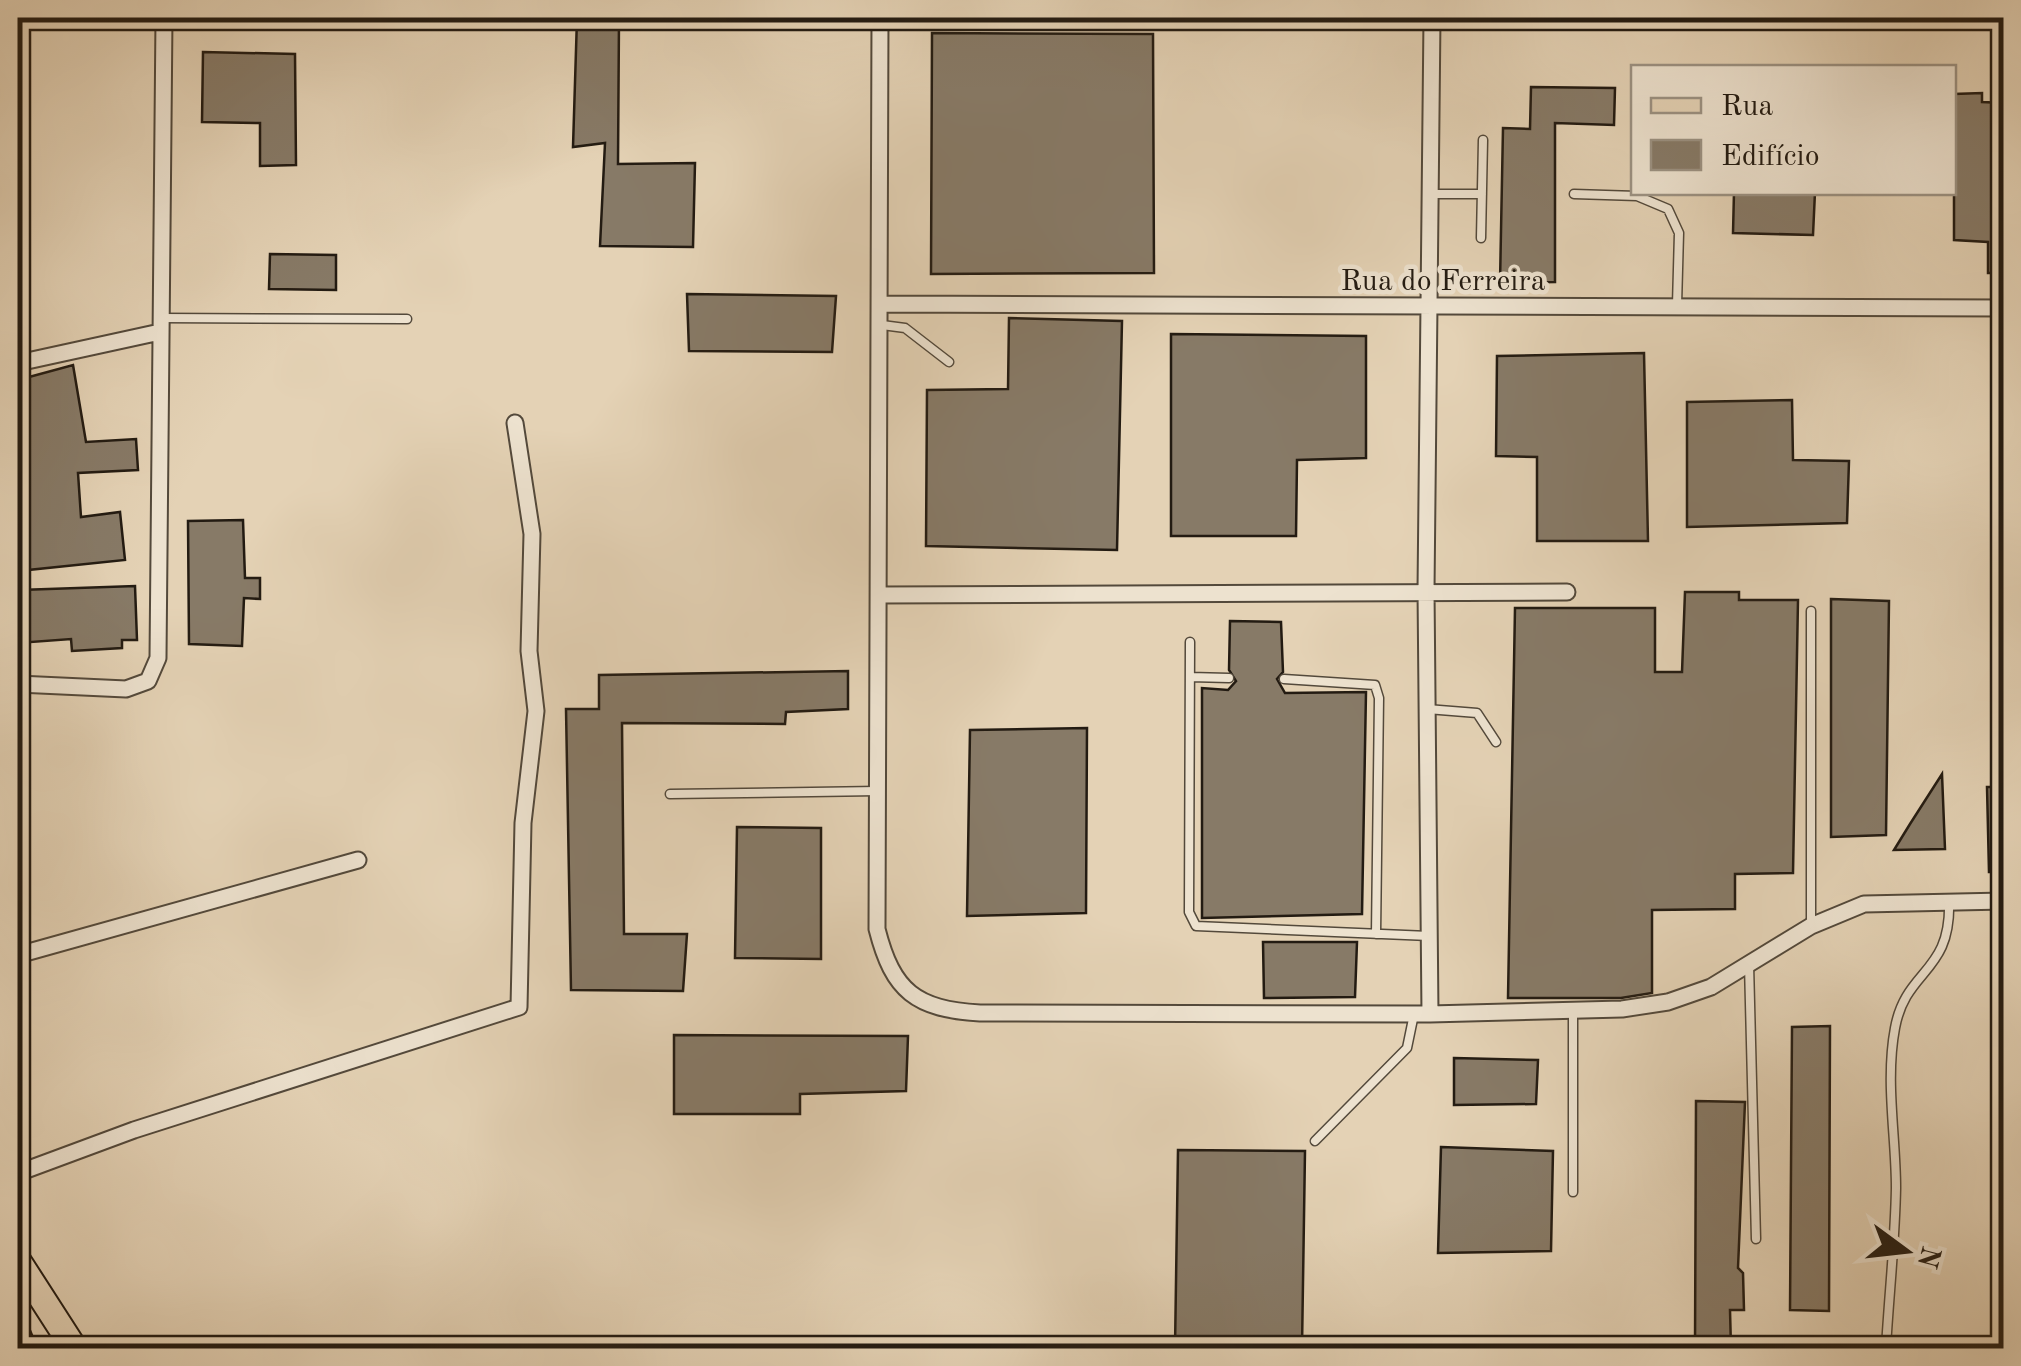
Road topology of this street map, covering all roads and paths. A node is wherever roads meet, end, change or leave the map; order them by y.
1 (164, 18) edge
2 (880, 18) edge
3 (1432, 18) edge
4 (1483, 140) dead end
5 (1432, 194) junction
6 (1482, 194) junction
7 (1574, 194) dead end
8 (1481, 238) dead end
9 (882, 304) junction
10 (1432, 308) junction
11 (2004, 308) edge
12 (1677, 310) junction
13 (407, 319) dead end
14 (160, 325) junction
15 (882, 325) junction
16 (949, 362) dead end
17 (18, 364) edge
18 (516, 423) dead end
19 (1426, 590) junction
20 (1568, 592) dead end
21 (880, 595) junction
22 (1811, 611) dead end
23 (1190, 642) dead end
24 (1190, 676) junction
25 (1228, 678) dead end
26 (1284, 678) dead end
27 (18, 684) edge
28 (1427, 710) junction
29 (1496, 742) dead end
30 (878, 791) junction
31 (670, 794) dead end
32 (358, 860) dead end
33 (1948, 900) junction
34 (2004, 901) edge
35 (1811, 926) junction
36 (1376, 934) junction
37 (1429, 936) junction
38 (18, 956) edge
39 (1749, 964) junction
40 (1573, 1010) junction
41 (1422, 1014) junction
42 (1315, 1140) dead end
43 (18, 1173) edge
44 (1573, 1192) dead end
45 (1756, 1239) dead end
46 (18, 1260) edge
47 (18, 1336) edge
48 (23, 1348) edge
49 (74, 1348) edge
50 (1886, 1348) edge

1 - 14 street
2 - 9 street
3 - 5 street
4 - 6 lane
5 - 6 lane
5 - 10 street
6 - 8 lane
7 - 12 lane
9 - 10 street, Rua do Ferreira
9 - 15 street
10 - 12 street, Rua do Ferreira
10 - 19 street
11 - 12 street, Rua do Ferreira
13 - 14 lane
14 - 17 street
14 - 27 street
15 - 16 lane
15 - 21 street
18 - 43 street
19 - 20 street
19 - 21 street
19 - 28 street
21 - 30 street
22 - 35 lane
23 - 24 lane
24 - 25 lane
24 - 36 lane
26 - 36 lane
28 - 29 lane
28 - 37 street
30 - 31 lane
30 - 41 street
32 - 38 street
33 - 34 street
33 - 35 street
33 - 50 lane
35 - 39 street
36 - 37 lane
37 - 41 street
39 - 40 street
39 - 45 lane
40 - 41 street
40 - 44 lane
41 - 42 lane
46 - 49 main road
47 - 48 main road

